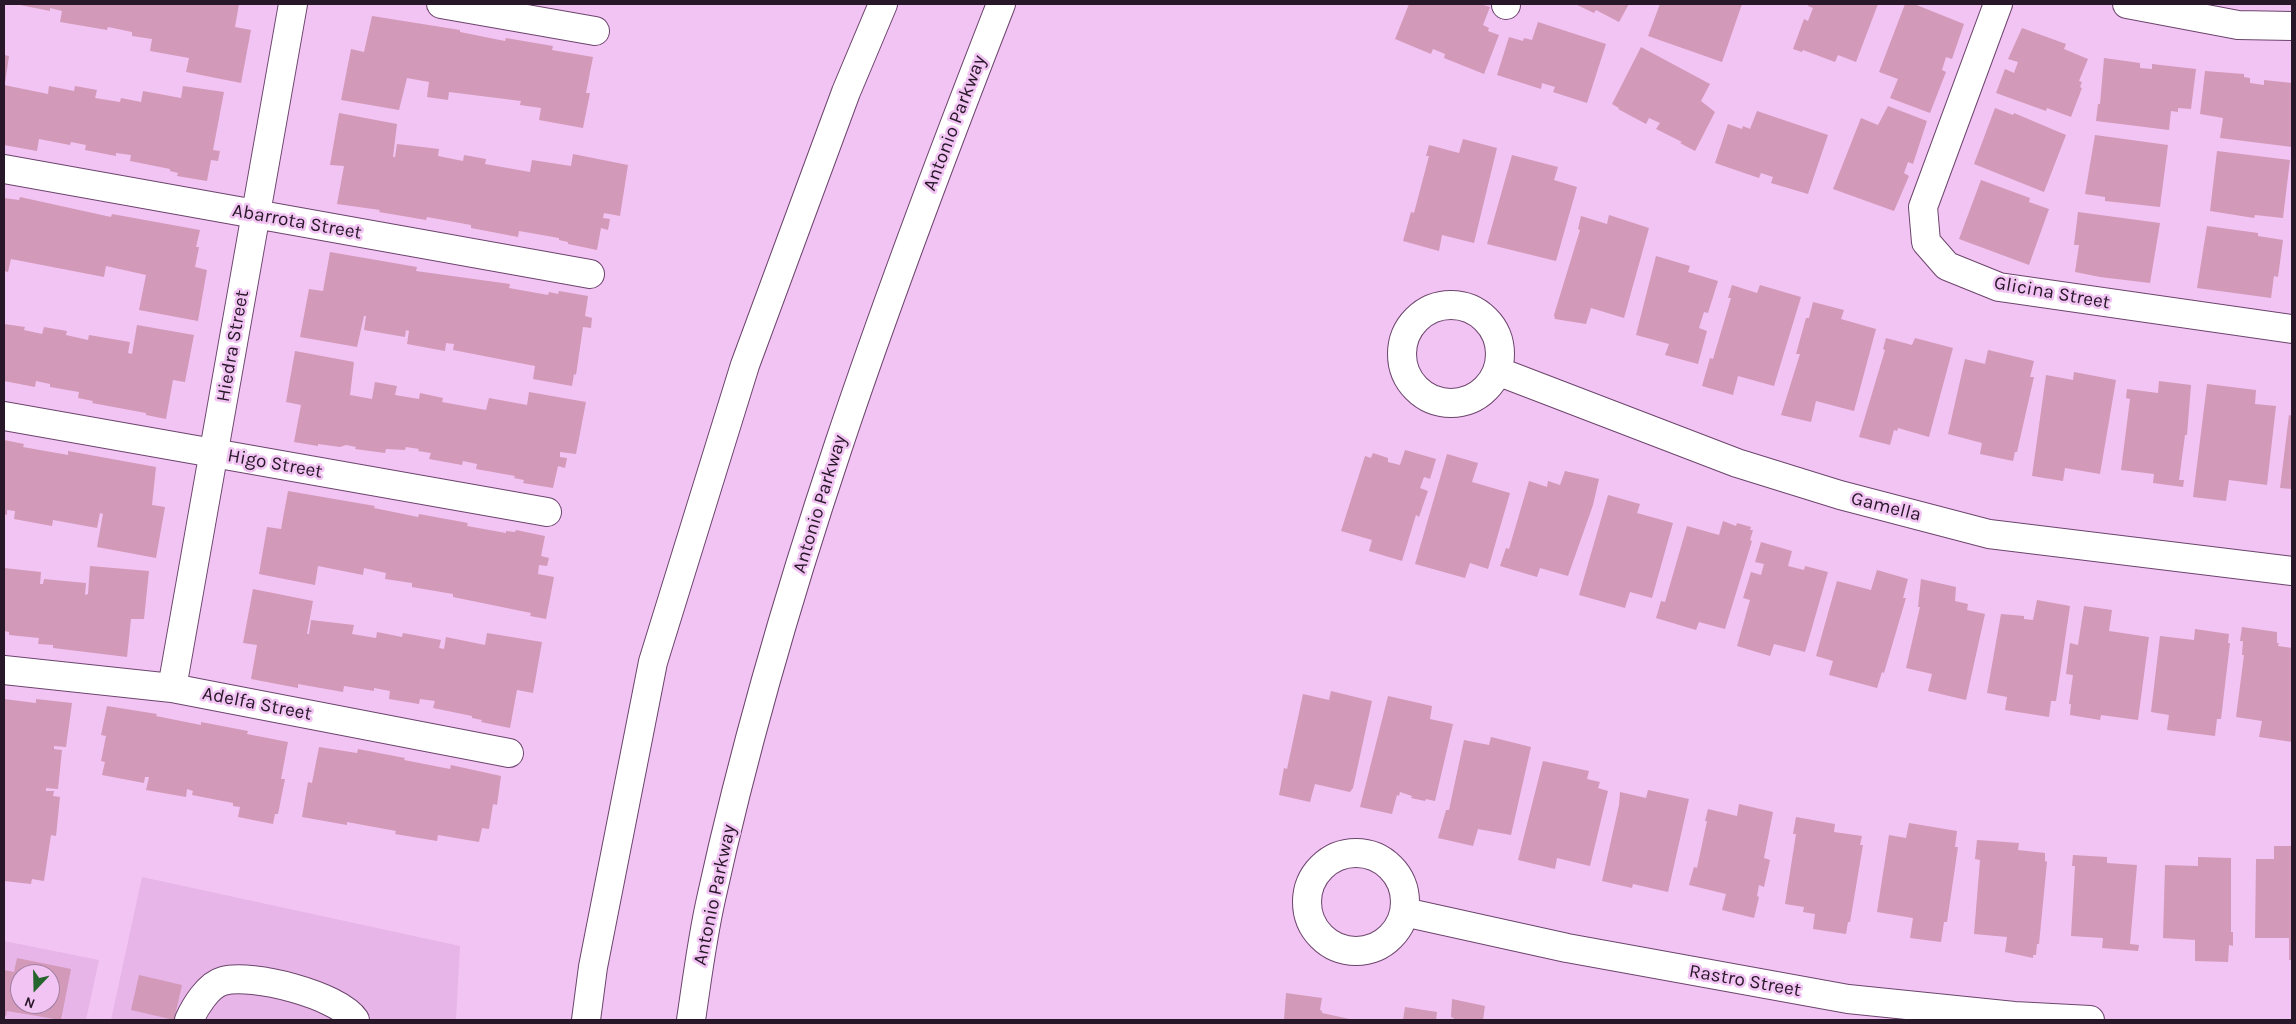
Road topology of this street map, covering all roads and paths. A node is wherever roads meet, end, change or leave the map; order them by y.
1 (293, 4) edge
2 (441, 4) edge
3 (883, 4) edge
4 (1001, 4) edge
5 (1998, 4) edge
6 (2127, 4) edge
7 (2292, 26) edge
8 (595, 31) dead end
9 (4, 169) edge
10 (256, 214) junction
11 (590, 274) dead end
12 (2292, 329) edge
13 (1497, 372) dead end
14 (4, 416) edge
15 (214, 453) junction
16 (547, 512) dead end
17 (2292, 571) edge
18 (4, 670) edge
19 (172, 688) junction
20 (509, 753) dead end
21 (1404, 912) dead end
22 (189, 1020) edge
23 (355, 1020) edge
24 (586, 1020) edge
25 (690, 1020) edge
26 (2090, 1020) edge

1 - 10 street, Hiedra Street
2 - 8 street
3 - 24 street
4 - 25 street, Antonio Parkway
5 - 12 street, Glicina Street
6 - 7 street
9 - 10 street, Abarrota Street
10 - 11 street, Abarrota Street
10 - 15 street, Hiedra Street
13 - 17 street, Gamella
14 - 15 street, Higo Street
15 - 16 street, Higo Street
15 - 19 street, Hiedra Street
18 - 19 street, Adelfa Street
19 - 20 street, Adelfa Street
21 - 26 street, Rastro Street
22 - 23 street

